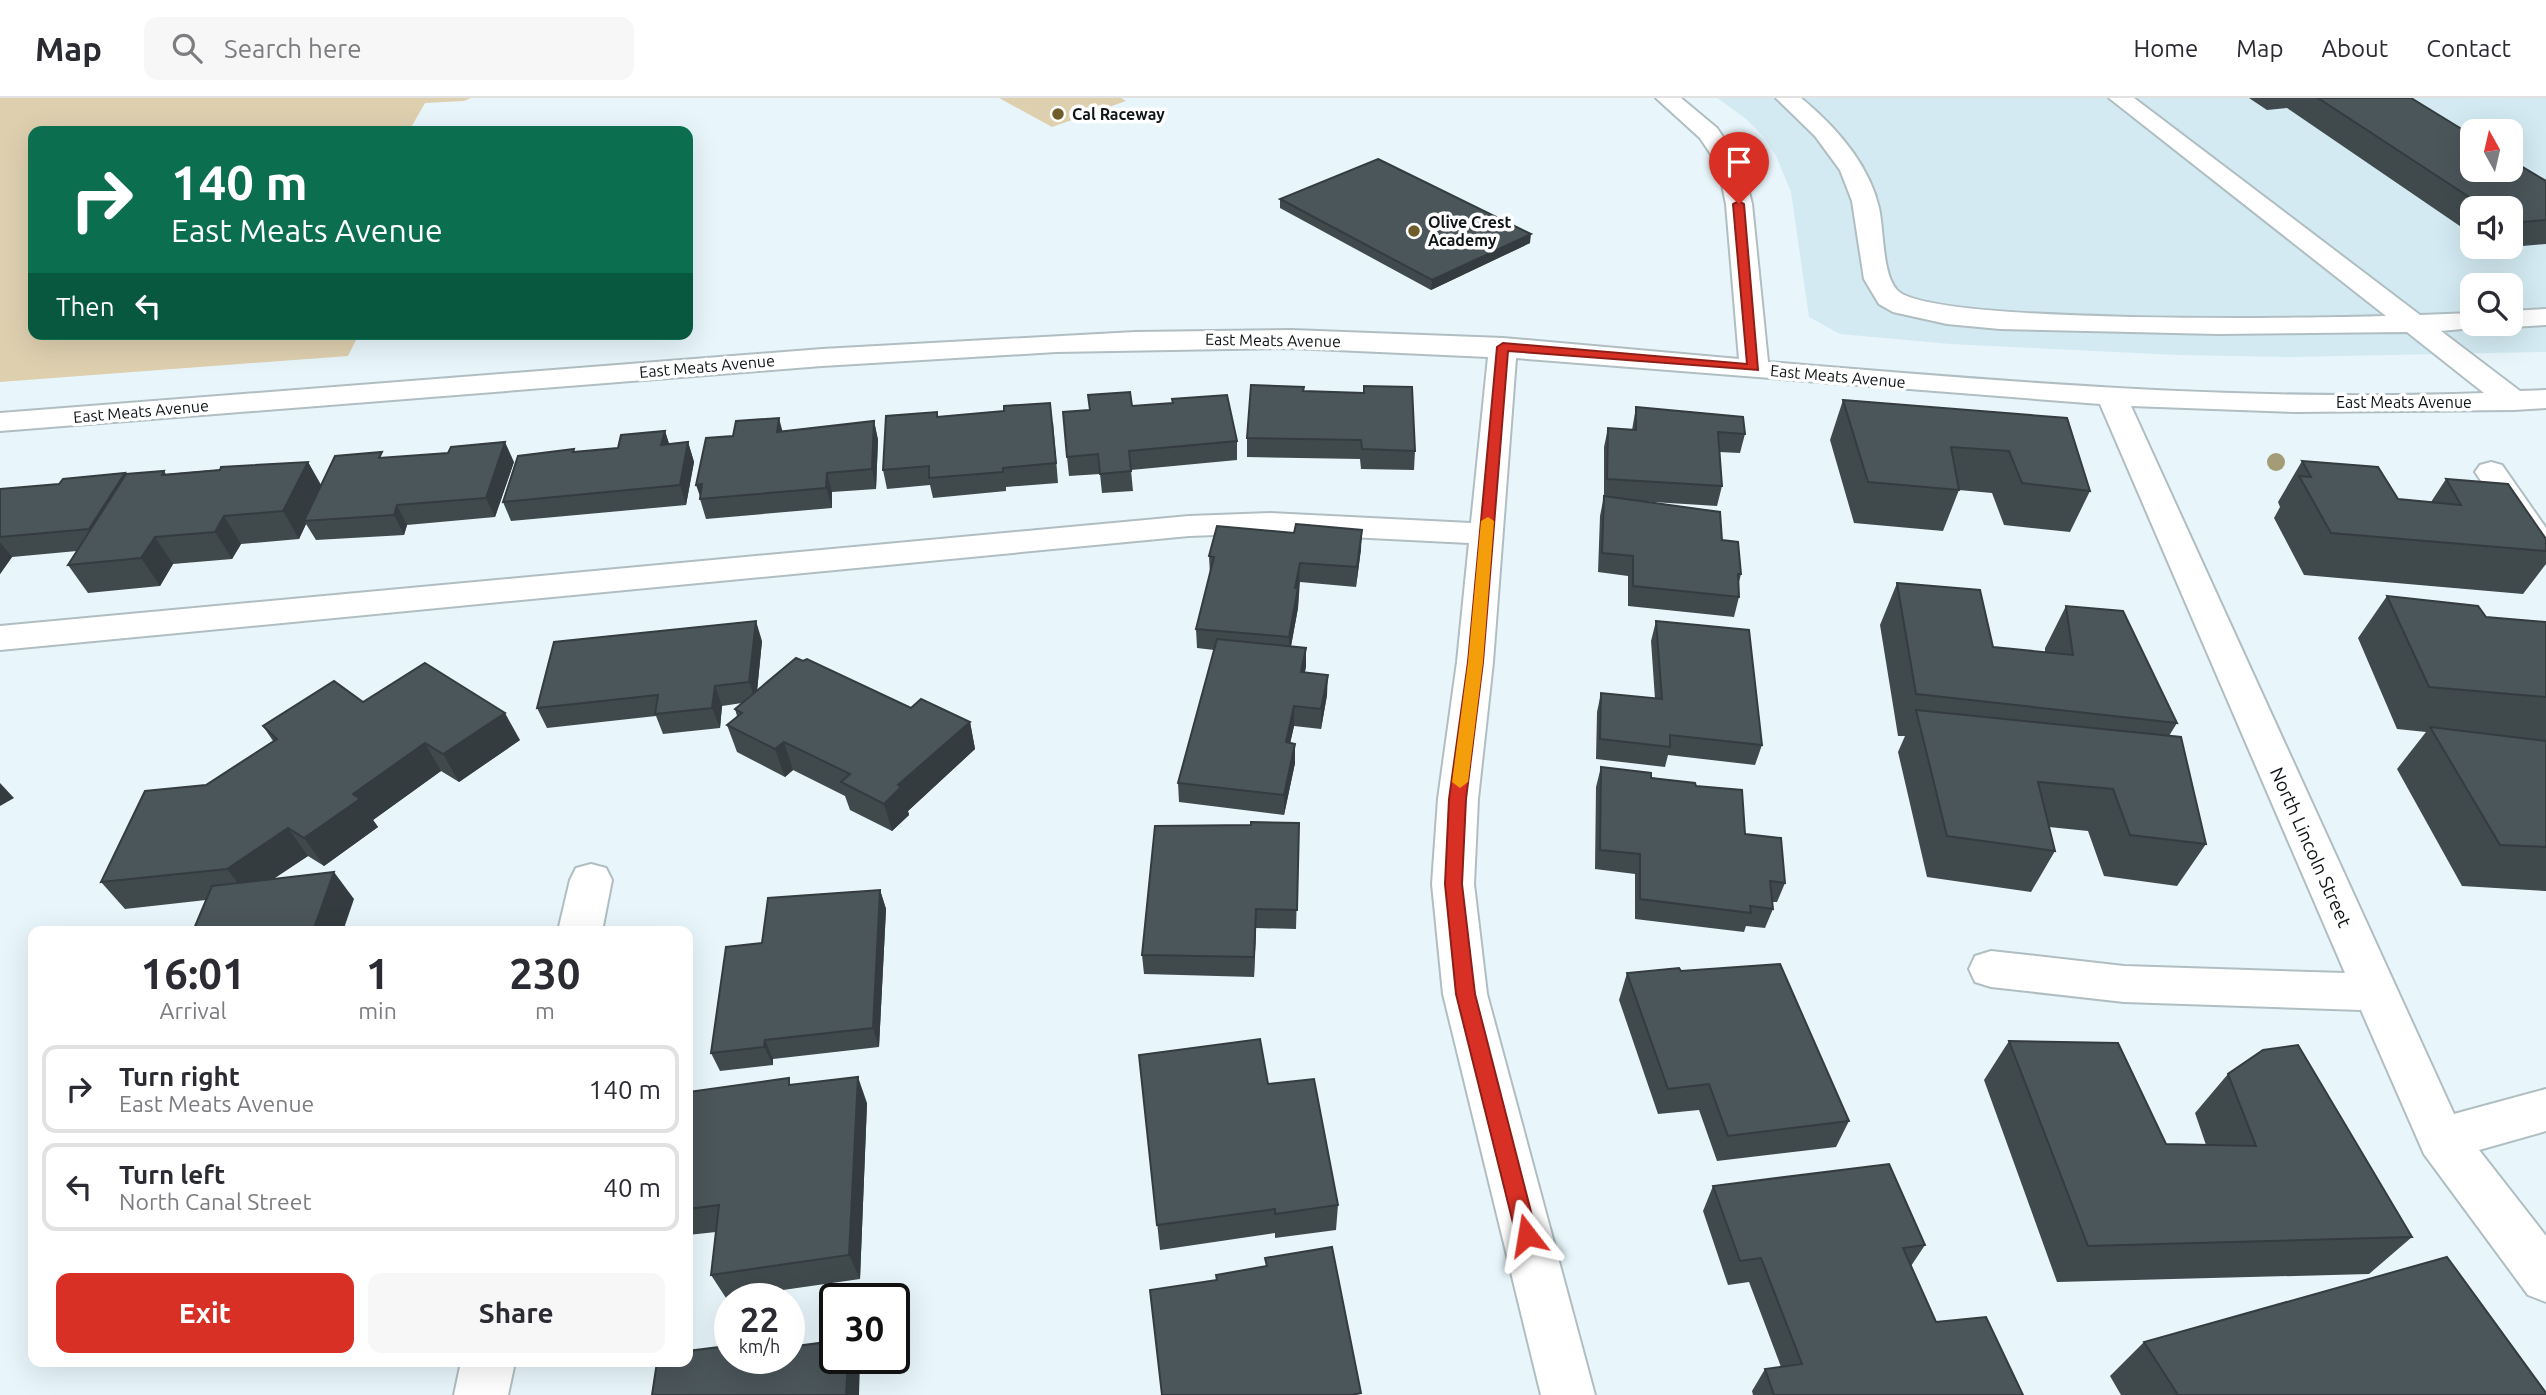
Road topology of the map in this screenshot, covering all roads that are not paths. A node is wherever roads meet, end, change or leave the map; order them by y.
1 (1667, 98) edge
2 (1787, 98) edge
3 (2120, 98) edge
4 (2546, 317) edge
5 (2523, 318) edge
6 (2460, 322) edge
7 (2414, 324) junction
8 (1503, 347) junction
9 (1754, 368) junction
10 (2111, 396) junction
11 (2546, 399) edge
12 (2514, 401) junction
13 (0, 422) edge
14 (2491, 472) dead end
15 (1486, 534) junction
16 (2546, 552) edge
17 (0, 638) edge
18 (591, 880) dead end
19 (581, 926) edge
20 (1991, 968) dead end
21 (2375, 992) junction
22 (2546, 1110) edge
23 (2441, 1139) junction
24 (2546, 1277) edge
25 (487, 1367) edge
26 (481, 1395) edge
27 (1568, 1395) edge

1 - 9 street
2 - 7 street
3 - 7 street
4 - 5 street
6 - 7 street
7 - 12 street
8 - 9 street, East Meats Avenue
8 - 13 street, East Meats Avenue
8 - 15 street
9 - 10 street, East Meats Avenue
10 - 12 street, East Meats Avenue
10 - 21 street, North Lincoln Street
11 - 12 street, East Meats Avenue
14 - 16 street
15 - 17 street
15 - 27 street
18 - 19 street
20 - 21 street
21 - 23 street, North Lincoln Street
22 - 23 street
23 - 24 street, North Lincoln Street
25 - 26 street

